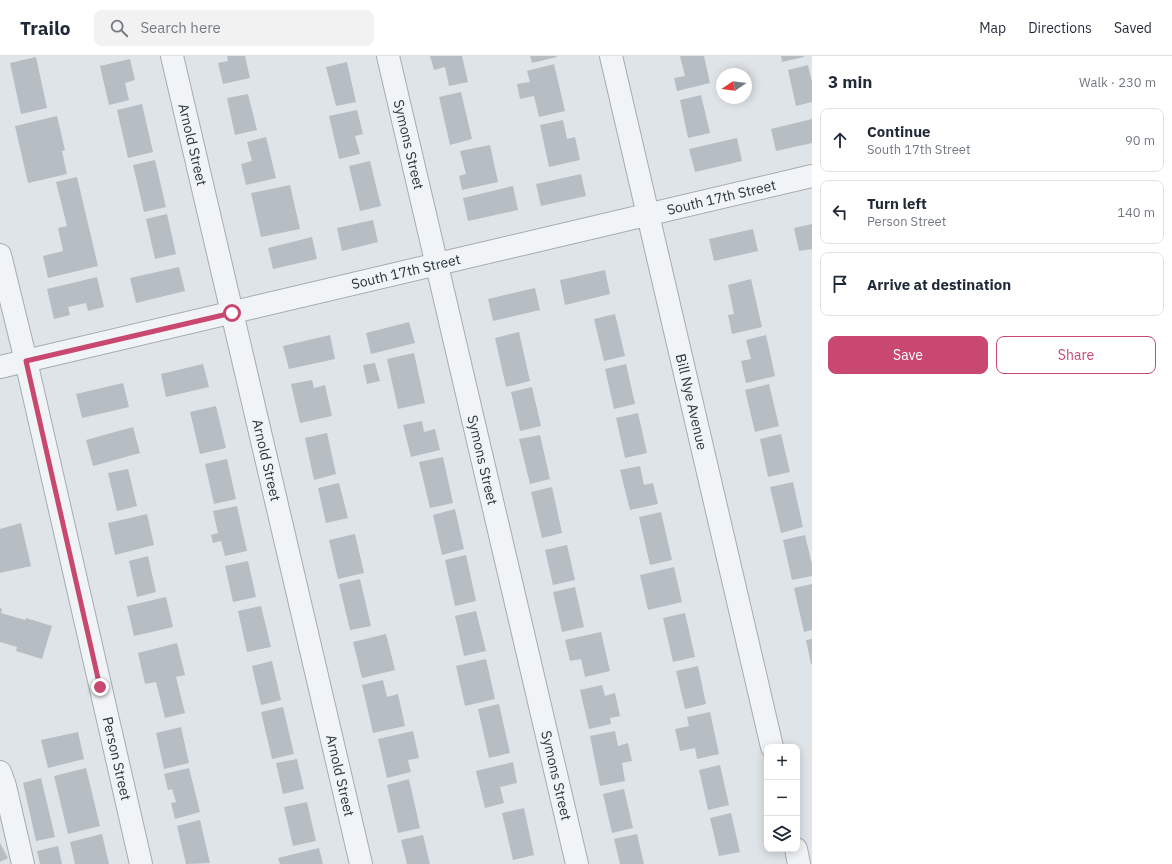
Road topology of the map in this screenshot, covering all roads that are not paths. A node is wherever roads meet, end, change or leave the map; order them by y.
1 (172, 56) edge
2 (388, 56) edge
3 (611, 56) edge
4 (812, 176) edge
5 (648, 215) junction
6 (0, 255) edge
7 (436, 265) junction
8 (232, 313) junction
9 (26, 361) junction
10 (0, 367) edge
11 (771, 744) edge
12 (0, 772) edge
13 (797, 852) edge
14 (23, 864) edge
15 (141, 864) edge
16 (361, 864) edge
17 (577, 864) edge
18 (799, 864) edge

1 - 8 street, Arnold Street
2 - 7 street, Symons Street
3 - 5 street, Bill Nye Avenue
4 - 5 street, South 17th Street
5 - 7 street, South 17th Street
5 - 11 street, Bill Nye Avenue
6 - 9 street, Person Street
7 - 8 street, South 17th Street
7 - 17 street, Symons Street
8 - 9 street, South 17th Street
8 - 16 street, Arnold Street
9 - 10 street, South 17th Street
9 - 15 street, Person Street
12 - 14 street
13 - 18 street

